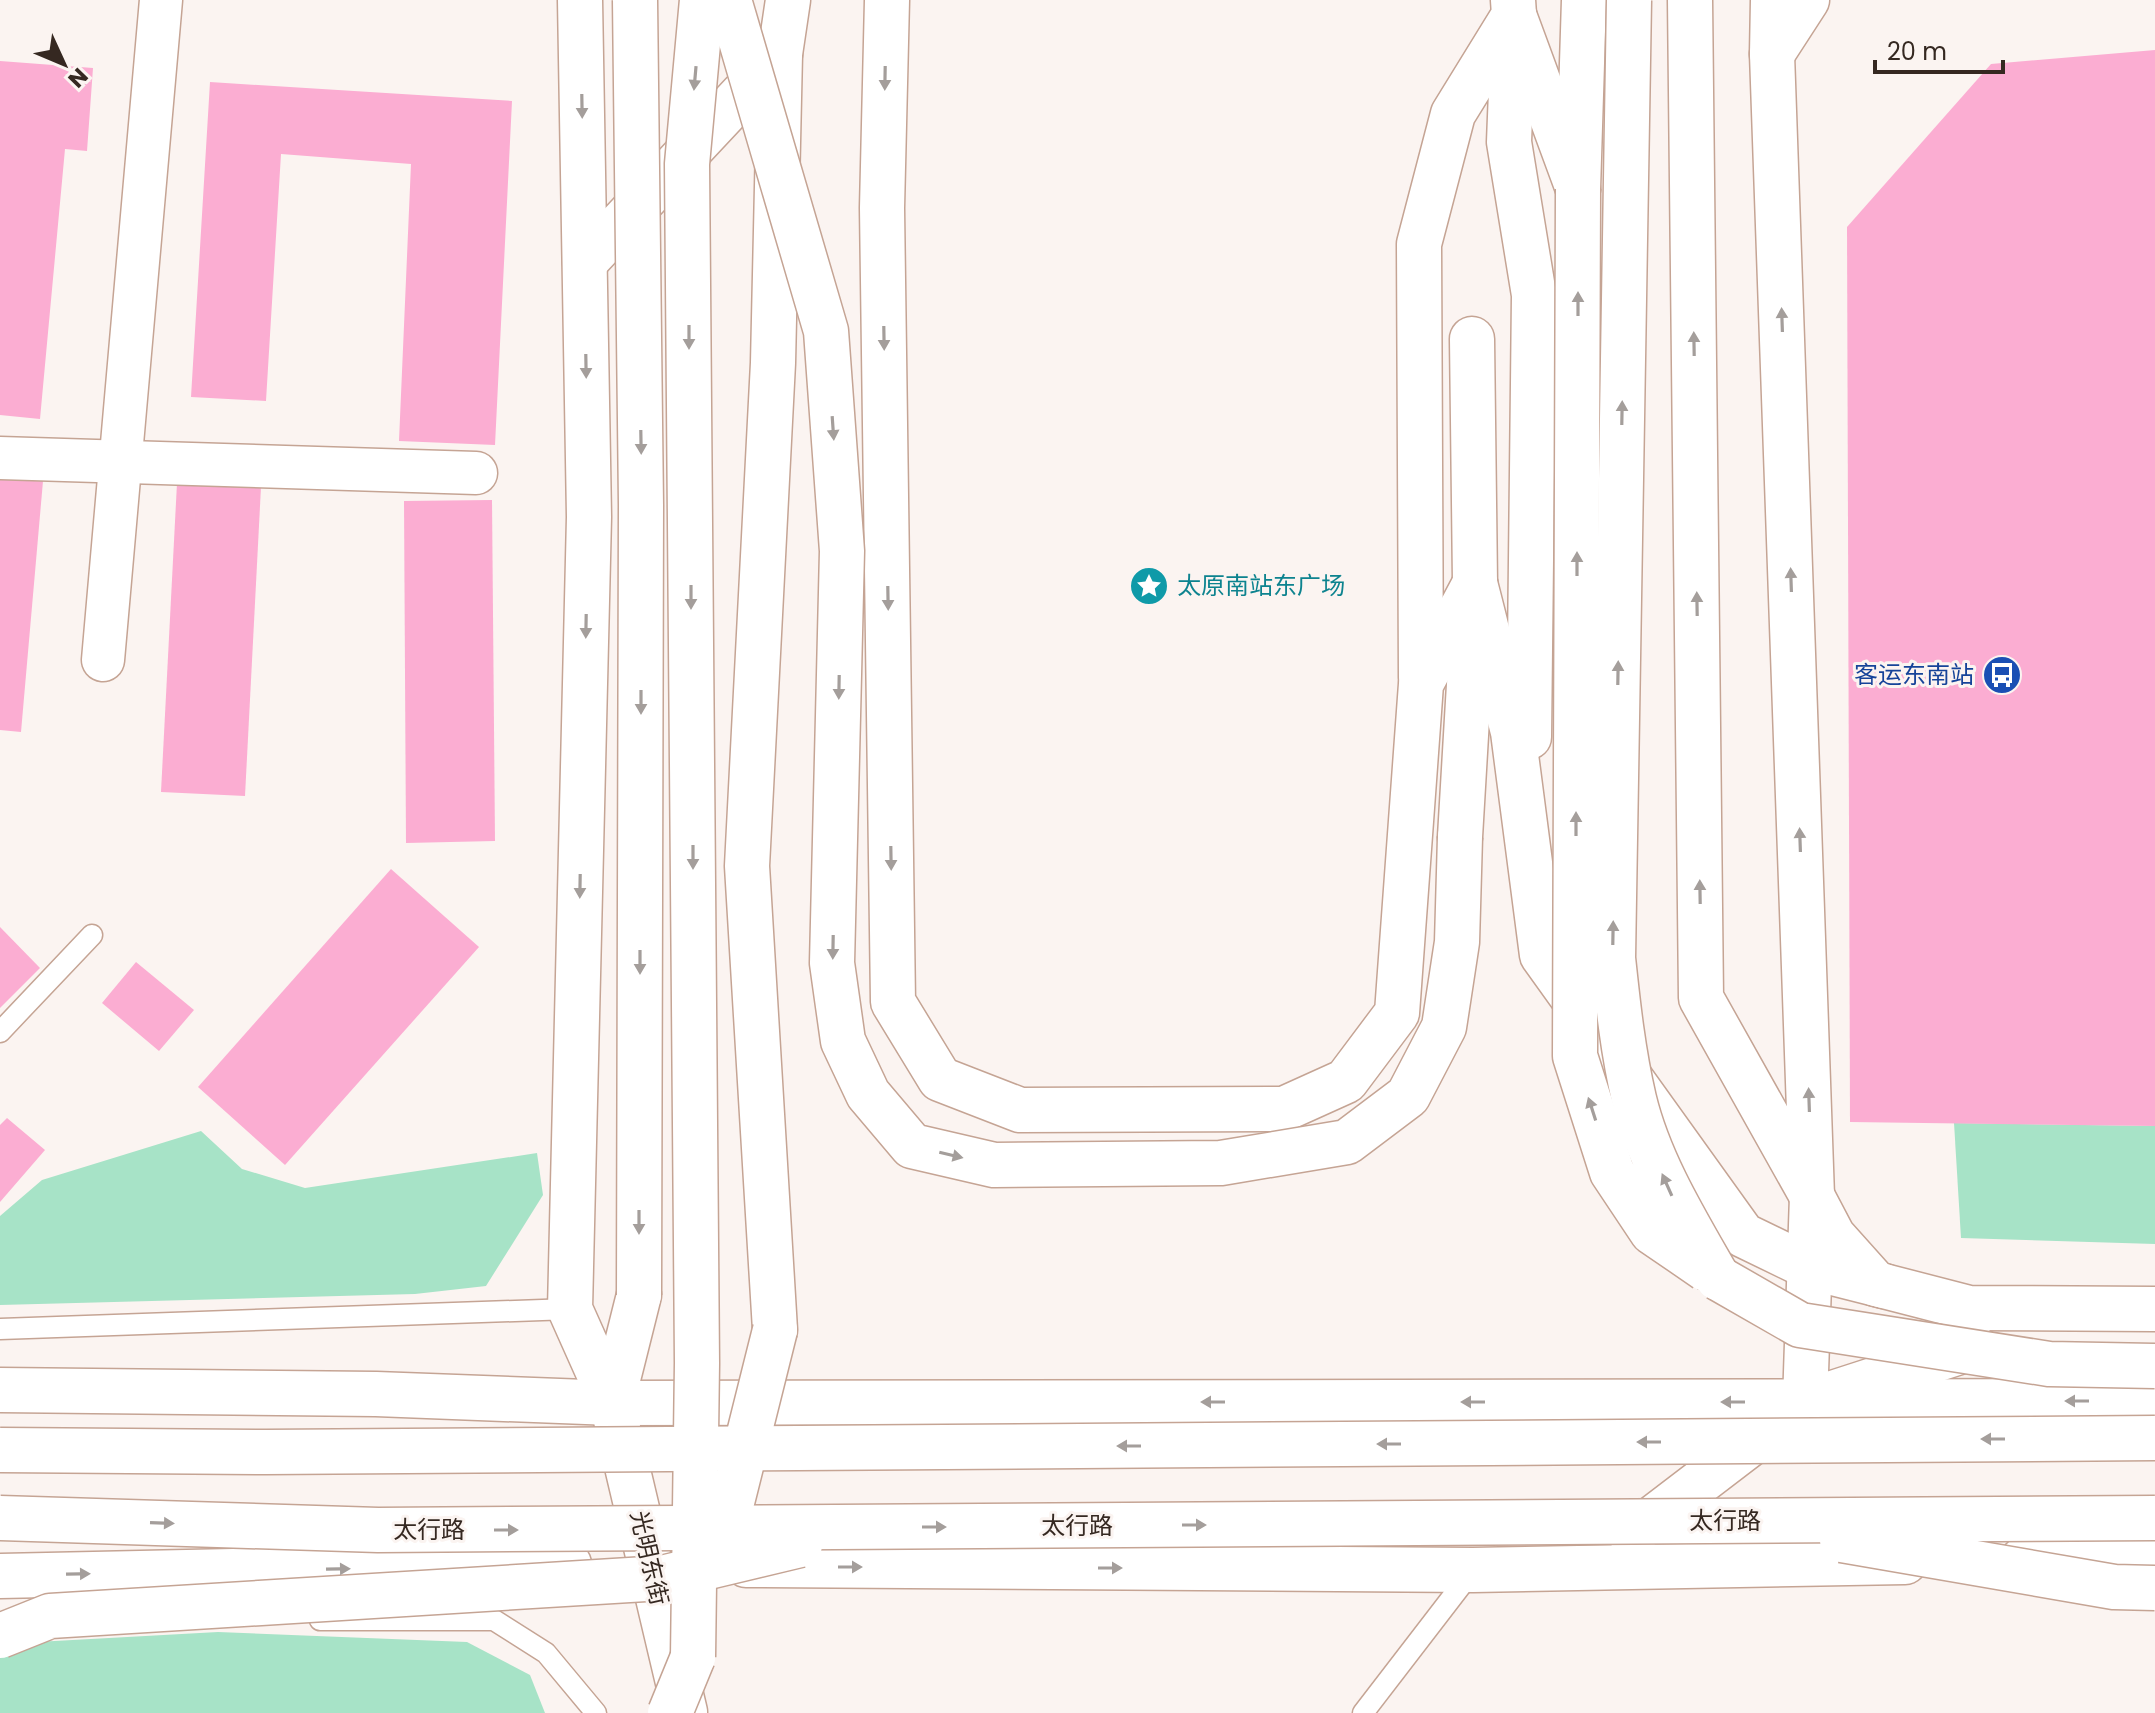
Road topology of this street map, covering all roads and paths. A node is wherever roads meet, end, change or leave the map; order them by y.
1 (161, 0) edge
2 (548, 0) edge
3 (635, 0) edge
4 (702, 0) edge
5 (729, 0) edge
6 (788, 0) edge
7 (887, 0) edge
8 (1584, 0) edge
9 (1629, 0) edge
10 (1690, 0) edge
11 (1773, 0) edge
12 (1807, 0) edge
13 (1514, 8) edge
14 (580, 21) edge
15 (780, 54) junction
16 (1772, 54) junction
17 (1578, 189) junction
18 (585, 262) junction
19 (1472, 339) dead end
20 (0, 458) edge
21 (120, 462) junction
22 (476, 473) dead end
23 (1475, 583) junction
24 (103, 660) dead end
25 (1421, 684) junction
26 (1527, 840) junction
27 (92, 935) dead end
28 (0, 1032) edge
29 (1812, 1196) junction
30 (1809, 1267) junction
31 (1718, 1278) junction
32 (1884, 1286) junction
33 (570, 1309) junction
34 (2091, 1309) junction
35 (2155, 1309) edge
36 (0, 1329) edge
37 (2155, 1366) edge
38 (0, 1390) edge
39 (2155, 1401) edge
40 (1805, 1402) junction
41 (612, 1403) junction
42 (2155, 1438) edge
43 (0, 1450) edge
44 (0, 1518) edge
45 (2155, 1518) edge
46 (1729, 1521) junction
47 (872, 1527) junction
48 (2155, 1558) edge
49 (650, 1563) junction
50 (1589, 1568) junction
51 (1473, 1570) junction
52 (0, 1576) edge
53 (2155, 1588) edge
54 (0, 1620) edge
55 (0, 1636) edge
56 (693, 1657) junction
57 (596, 1713) edge
58 (670, 1713) edge
59 (686, 1713) edge
60 (1363, 1713) edge

1 - 21 street
2 - 14 main road
3 -> 41 main road, bridge
4 -> 56 main road, bridge
5 -> 23 main road, bridge
6 - 15 main road
7 -> 25 main road
8 - 17 main road
31 -> 9 main road, bridge
29 -> 10 main road
11 - 16 main road
12 - 16 main road
13 - 17 main road
13 - 25 main road
13 - 26 main road
14 -> 18 main road
15 - 18 main road
15 - 56 main road, bridge
29 -> 16 main road
31 -> 17 main road, bridge
18 -> 33 main road
19 - 23 main road
20 - 21 street
21 - 22 street
21 - 24 street
23 - 25 main road
23 - 26 main road
26 - 30 main road
27 - 28 lane
29 - 30 main road
29 - 32 main road
30 - 32 main road
30 - 40 main road
31 - 37 main road, bridge
32 - 34 main road
33 - 36 lane
33 - 41 main road, 光明东街
34 - 35 main road
34 - 40 main road, bridge
38 - 41 main road
39 -> 40 main road
40 -> 41 main road
40 - 50 main road
41 - 49 main road, 光明东街
42 -> 43 main road, bridge
44 -> 47 main road, 太行路, bridge
45 - 46 main road, 太行路, bridge
47 -> 46 main road, 太行路, bridge
46 - 53 main road, bridge
47 - 55 main road, bridge
48 - 50 main road
49 -> 51 main road
52 -> 49 main road
49 - 59 main road, 光明东街
50 - 51 main road
51 - 60 lane
54 - 57 lane
56 - 58 main road, bridge

